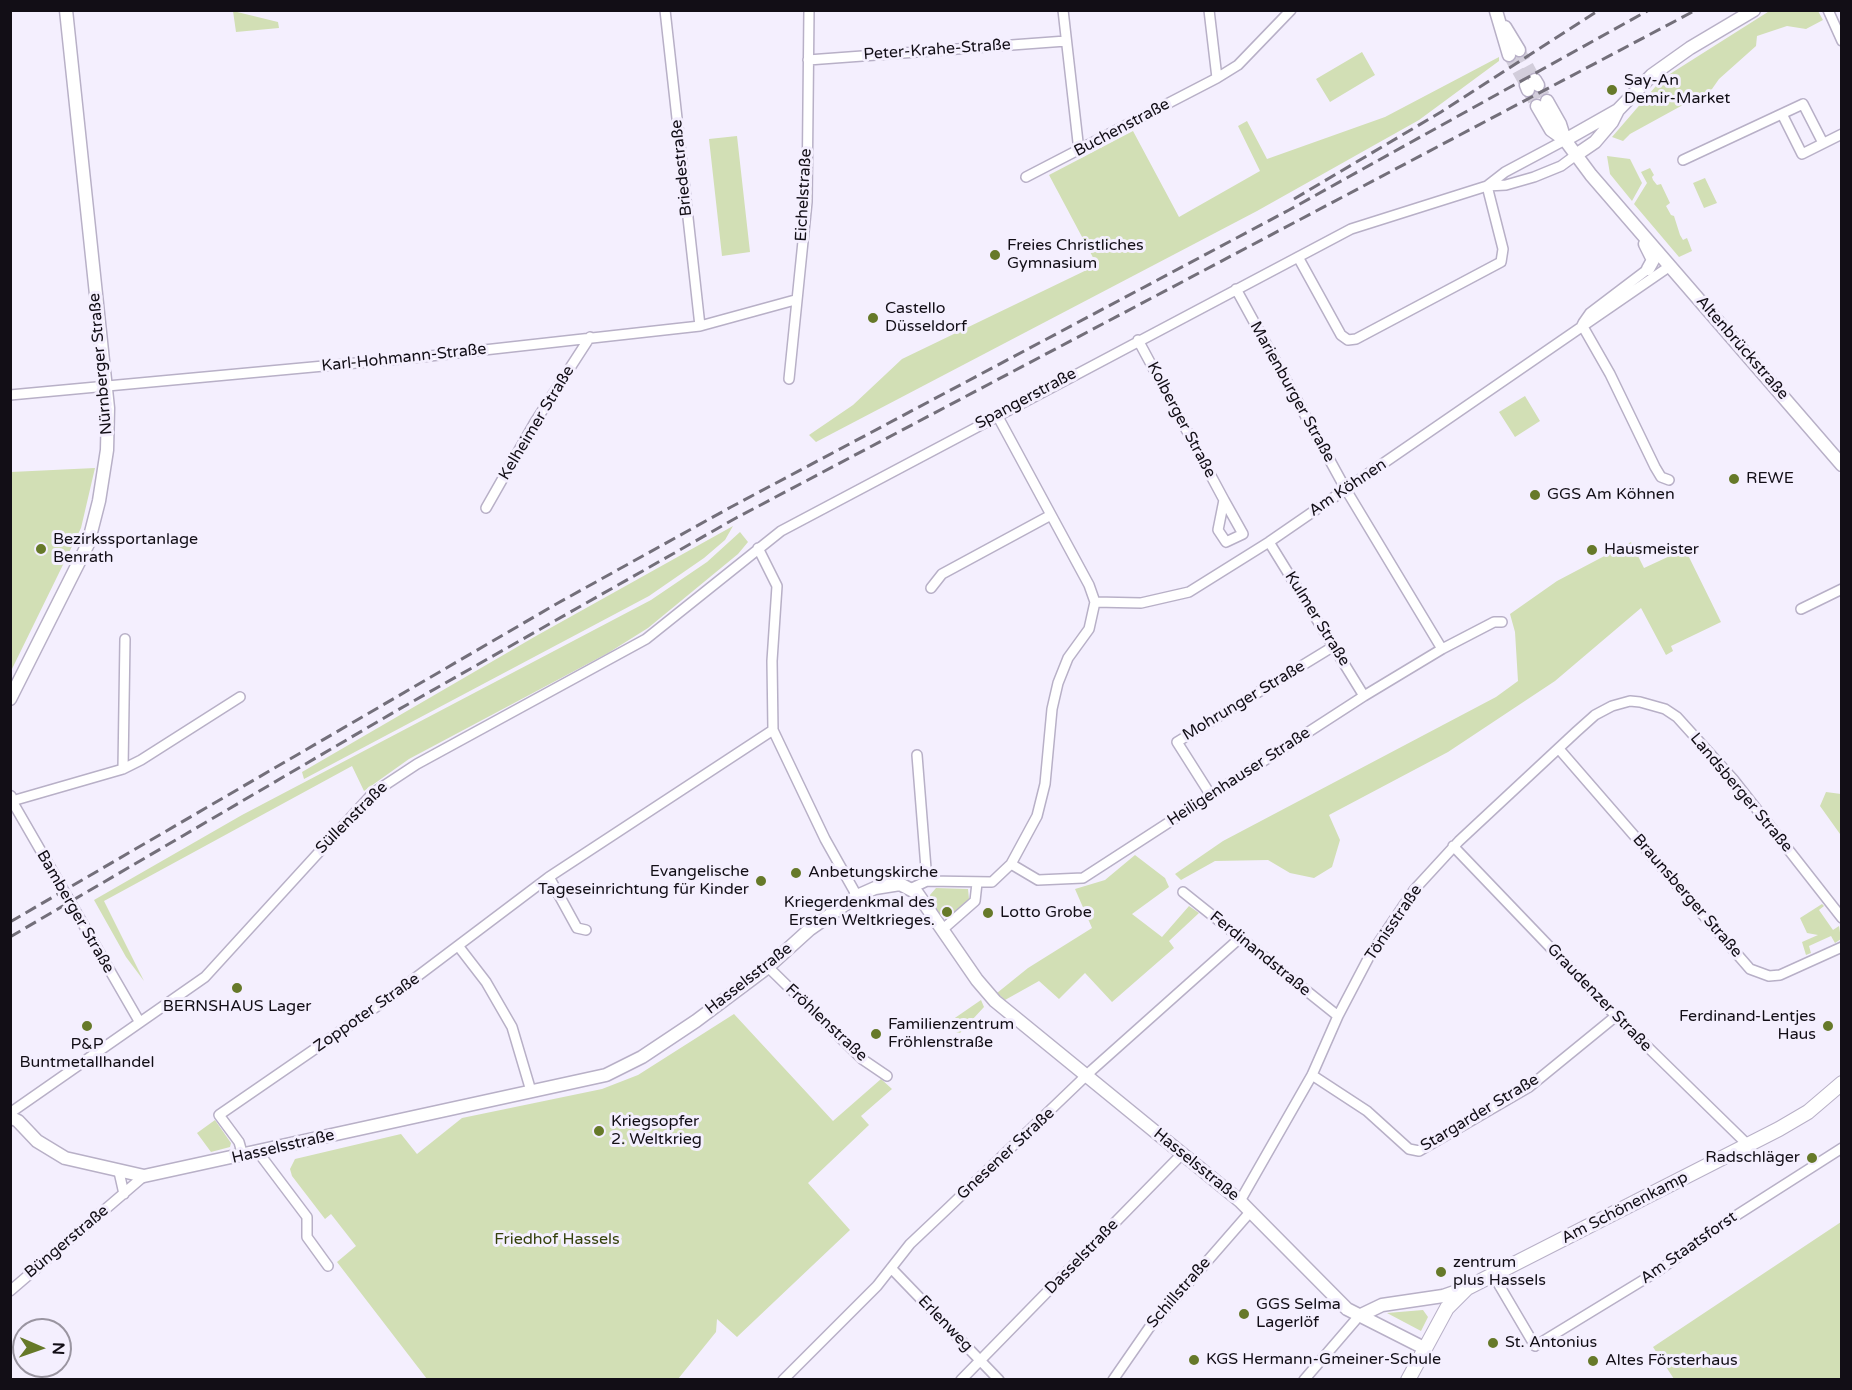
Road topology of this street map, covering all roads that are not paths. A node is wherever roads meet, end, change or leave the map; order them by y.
1 (66, 10) edge
2 (665, 10) edge
3 (809, 10) edge
4 (1063, 10) edge
5 (1209, 10) edge
6 (1291, 10) edge
7 (1754, 10) edge
8 (1828, 10) edge
9 (1495, 11) edge
10 (1066, 40) junction
11 (1842, 41) edge
12 (1514, 53) tunnel mouth
13 (808, 60) junction
14 (1217, 78) junction
15 (1542, 103) tunnel mouth
16 (1618, 110) junction
17 (1782, 114) junction
18 (1842, 134) edge
19 (1564, 140) junction
20 (1595, 142) junction
21 (1823, 143) junction
22 (1079, 151) junction
23 (1576, 155) junction
24 (1683, 160) dead end
25 (1591, 175) junction
26 (1026, 177) dead end
27 (1487, 186) junction
28 (1641, 231) junction
29 (1298, 256) junction
30 (1670, 266) junction
31 (1648, 269) joint
32 (1236, 289) junction
33 (795, 300) junction
34 (1581, 325) junction
35 (700, 326) junction
36 (590, 338) junction
37 (1138, 340) junction
38 (789, 379) dead end
39 (105, 388) junction
40 (10, 395) edge
41 (997, 415) junction
42 (1842, 465) edge
43 (1669, 480) dead end
44 (1345, 488) junction
45 (1224, 500) dead end
46 (486, 508) dead end
47 (1051, 515) junction
48 (1269, 542) junction
49 (758, 548) junction
50 (931, 588) dead end
51 (1842, 589) edge
52 (1095, 602) junction
53 (1801, 609) dead end
54 (1502, 621) dead end
55 (125, 639) dead end
56 (1334, 646) junction
57 (1442, 649) junction
58 (1364, 696) junction
59 (240, 697) dead end
60 (10, 699) edge
61 (1620, 703) joint
62 (773, 730) junction
63 (1558, 749) junction
64 (916, 755) dead end
65 (123, 768) junction
66 (1210, 794) junction
67 (11, 800) edge
68 (1454, 846) junction
69 (1011, 864) junction
70 (549, 877) junction
71 (927, 881) junction
72 (976, 883) junction
73 (912, 888) junction
74 (1183, 892) dead end
75 (857, 896) junction
76 (1842, 918) edge
77 (586, 930) dead end
78 (942, 930) junction
79 (1240, 938) junction
80 (459, 947) junction
81 (1842, 947) edge
82 (768, 967) junction
83 (1338, 1016) junction
84 (1616, 1016) junction
85 (139, 1021) junction
86 (1312, 1075) junction
87 (887, 1076) dead end
88 (1086, 1077) junction
89 (1842, 1083) edge
90 (531, 1092) junction
91 (10, 1115) edge
92 (1748, 1145) junction
93 (1842, 1148) edge
94 (258, 1152) junction
95 (1183, 1153) junction
96 (243, 1156) junction
97 (119, 1172) junction
98 (144, 1176) junction
99 (124, 1194) junction
100 (1240, 1201) junction
101 (1251, 1211) junction
102 (328, 1266) dead end
103 (891, 1268) junction
104 (1492, 1273) junction
105 (1467, 1288) junction
106 (10, 1291) edge
107 (1425, 1298) junction
108 (1342, 1304) junction
109 (1376, 1307) junction
110 (1359, 1316) junction
111 (1440, 1319) junction
112 (1373, 1323) junction
113 (1425, 1348) junction
114 (981, 1361) junction
115 (783, 1380) edge
116 (961, 1380) edge
117 (999, 1380) edge
118 (1113, 1380) edge
119 (1304, 1380) edge
120 (1408, 1380) edge

1 - 39 street, Nürnberger Straße
2 - 35 street, Briedestraße
3 - 13 street, Eichelstraße
4 - 10 street
5 - 14 street
6 - 14 street, Buchenstraße
7 - 16 street
8 - 11 street
9 - 12 street
10 - 13 street, Peter-Krahe-Straße
10 - 22 street
13 - 33 street, Eichelstraße
14 - 22 street, Buchenstraße
15 - 19 street, Altenbrückstraße
16 - 19 street
16 - 20 street
17 - 21 street
17 - 21 street
17 - 24 street
18 - 21 street
19 - 23 street, Altenbrückstraße
19 - 27 street, Spangerstraße
20 - 23 street
20 - 25 street
22 - 26 street, Buchenstraße
23 - 25 street, Altenbrückstraße
23 - 27 street, Spangerstraße
25 - 28 street, Altenbrückstraße
27 - 29 street, Spangerstraße
27 - 29 street
28 - 30 street, Altenbrückstraße
28 - 31 street, Altenbrückstraße
29 - 32 street, Spangerstraße
30 - 34 street, Am Köhnen
30 - 42 street, Altenbrückstraße
31 - 34 street, Am Köhnen
32 - 37 street, Spangerstraße
32 - 44 street, Marienburger Straße
33 - 35 street, Karl-Hohmann-Straße
33 - 38 street, Eichelstraße
34 - 43 street
34 - 44 street, Am Köhnen
35 - 36 street, Karl-Hohmann-Straße
36 - 39 street, Karl-Hohmann-Straße
36 - 46 street, Kelheimer Straße
37 - 41 street, Spangerstraße
37 - 45 street, Kolberger Straße
39 - 40 street, Karl-Hohmann-Straße
39 - 60 street, Nürnberger Straße
41 - 47 street
41 - 49 street, Spangerstraße
44 - 48 street, Am Köhnen
44 - 57 street, Marienburger Straße
47 - 50 street
47 - 52 street
48 - 52 street, Am Köhnen
48 - 56 street, Kulmer Straße
49 - 62 street
49 - 85 street, Süllenstraße
51 - 53 street
52 - 69 street
54 - 57 street, Heiligenhauser Straße
55 - 65 street
56 - 58 street, Kulmer Straße
56 - 66 street, Mohrunger Straße
57 - 58 street, Heiligenhauser Straße
58 - 66 street, Heiligenhauser Straße
59 - 65 street
61 - 63 street, Tönisstraße
61 - 76 street, Landsberger Straße
62 - 70 street, Zoppoter Straße
62 - 75 street
63 - 68 street, Tönisstraße
63 - 81 street, Braunsberger Straße
64 - 71 street
65 - 67 street
66 - 69 street, Heiligenhauser Straße
67 - 85 street, Bamberger Straße
68 - 83 street, Tönisstraße
68 - 84 street, Graudenzer Straße
69 - 72 street
70 - 77 street
70 - 80 street, Zoppoter Straße
71 - 72 street
71 - 73 street
72 - 78 street
73 - 75 street, Hasselsstraße
73 - 78 street, Hasselsstraße
74 - 79 street, Ferdinandstraße
75 - 82 street, Hasselsstraße
78 - 88 street, Hasselsstraße
79 - 83 street, Ferdinandstraße
79 - 88 street, Gnesener Straße
80 - 90 street
80 - 96 street, Zoppoter Straße
82 - 87 street, Fröhlenstraße
82 - 90 street, Hasselsstraße
83 - 86 street, Tönisstraße
84 - 86 street, Stargarder Straße
84 - 92 street, Graudenzer Straße
85 - 91 street, Süllenstraße
86 - 100 street, Tönisstraße
88 - 95 street, Hasselsstraße
88 - 103 street, Gnesener Straße
89 - 92 main road, Am Schönenkamp
90 - 94 street, Hasselsstraße
91 - 97 street, Hasselsstraße
92 - 104 main road, Am Schönenkamp
93 - 104 street, Am Staatsforst
94 - 96 street, Hasselsstraße
94 - 102 street
95 - 100 street, Hasselsstraße
95 - 114 street, Dasselstraße
96 - 98 street, Hasselsstraße
97 - 98 street, Hasselsstraße
97 - 99 street, Büngerstraße
98 - 99 street, Büngerstraße
99 - 106 street, Büngerstraße
100 - 101 street, Hasselsstraße
101 - 108 street, Hasselsstraße
101 - 118 street, Schillstraße
103 - 114 street, Erlenweg
103 - 115 street, Gnesener Straße
104 - 105 main road, Am Schönenkamp
105 - 107 street
105 - 111 main road, Am Schönenkamp
107 - 109 street
107 - 111 street
108 - 109 street
108 - 110 street, Hasselsstraße
109 - 110 street
109 - 112 street
110 - 112 street, Hasselsstraße
110 - 119 street
111 - 113 main road, Am Schönenkamp
112 - 113 street, Hasselsstraße
113 - 120 main road, Am Schönenkamp
114 - 116 street, Dasselstraße
114 - 117 street, Erlenweg

